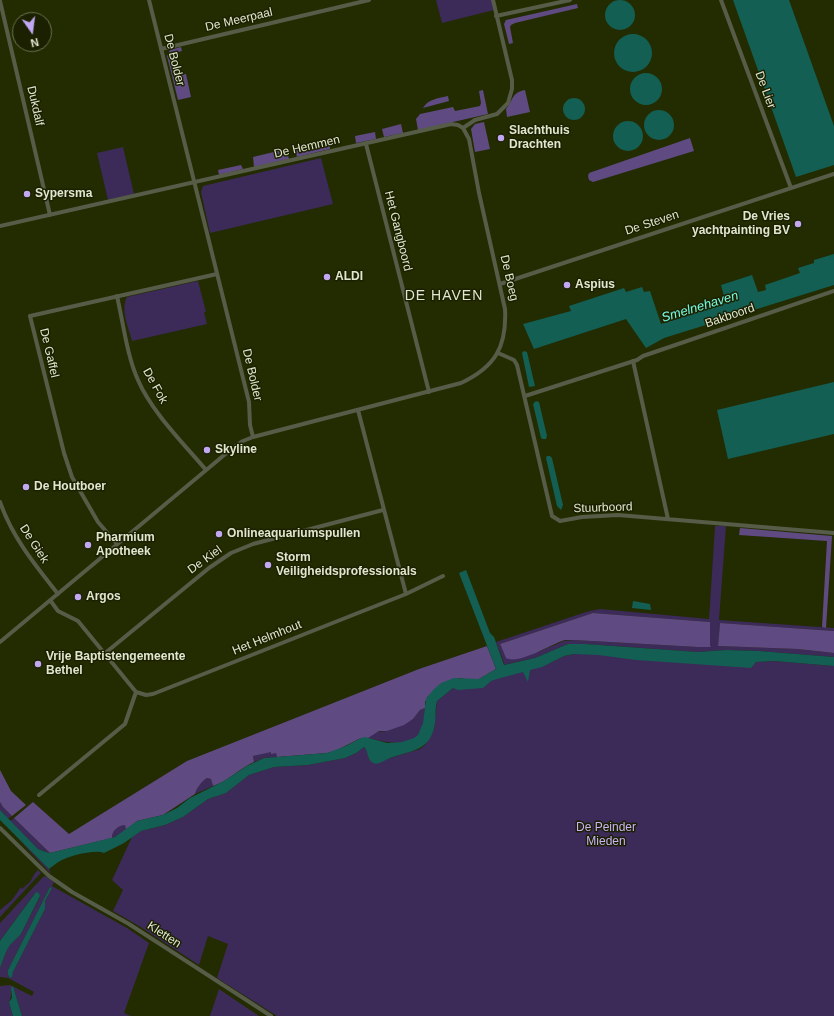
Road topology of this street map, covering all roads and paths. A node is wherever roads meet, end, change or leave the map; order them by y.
1 (149, 0) edge
2 (369, 0) edge
3 (493, 0) edge
4 (570, 0) edge
5 (721, 0) edge
6 (0, 1) edge
7 (496, 16) junction
8 (161, 49) junction
9 (463, 128) junction
10 (366, 144) junction
11 (834, 174) edge
12 (194, 182) junction
13 (791, 188) junction
14 (50, 215) junction
15 (0, 226) edge
16 (217, 274) junction
17 (500, 284) junction
18 (834, 291) edge
19 (117, 296) junction
20 (498, 352) junction
21 (633, 361) junction
22 (429, 392) junction
23 (525, 396) junction
24 (358, 410) junction
25 (254, 437) junction
26 (206, 470) junction
27 (0, 502) edge
28 (383, 510) junction
29 (668, 519) junction
30 (834, 534) edge
31 (117, 544) junction
32 (444, 576) dead end
33 (58, 594) junction
34 (406, 594) junction
35 (50, 600) junction
36 (0, 642) edge
37 (104, 654) junction
38 (136, 692) junction
39 (39, 795) dead end
40 (0, 828) edge
41 (271, 1016) edge

1 - 8 street, De Bolder
2 - 8 street, De Meerpaal
3 - 7 street
4 - 7 street
5 - 13 street, De Lier
6 - 14 street, Dukdalf
7 - 9 street
8 - 12 street, De Bolder
9 - 10 street, De Hemmen
9 - 17 street, De Boeg
10 - 12 street, De Hemmen
10 - 22 street, Het Gangboord
11 - 13 street, De Steven
12 - 14 street, De Hemmen
12 - 16 street, De Bolder
13 - 17 street, De Steven
14 - 15 street, De Hemmen
16 - 19 street, De Gaffel
16 - 25 street, De Bolder
17 - 20 street, De Boeg
18 - 21 street, Bakboord
19 - 26 street, De Fok
19 - 31 street, De Gaffel
20 - 22 street, De Boeg
20 - 23 street, Stuurboord
21 - 23 street, Bakboord
21 - 29 street
22 - 24 street
23 - 29 street, Stuurboord
24 - 25 street
24 - 28 street
25 - 26 street
26 - 31 street
27 - 33 street, De Giek
28 - 34 street
28 - 37 street, De Kiel
29 - 30 street, Stuurboord
31 - 33 street
32 - 34 street, Het Helmhout
33 - 35 street
34 - 38 street, Het Helmhout
35 - 36 street
35 - 37 street
37 - 38 street
38 - 39 street
40 - 41 street, Kletten

